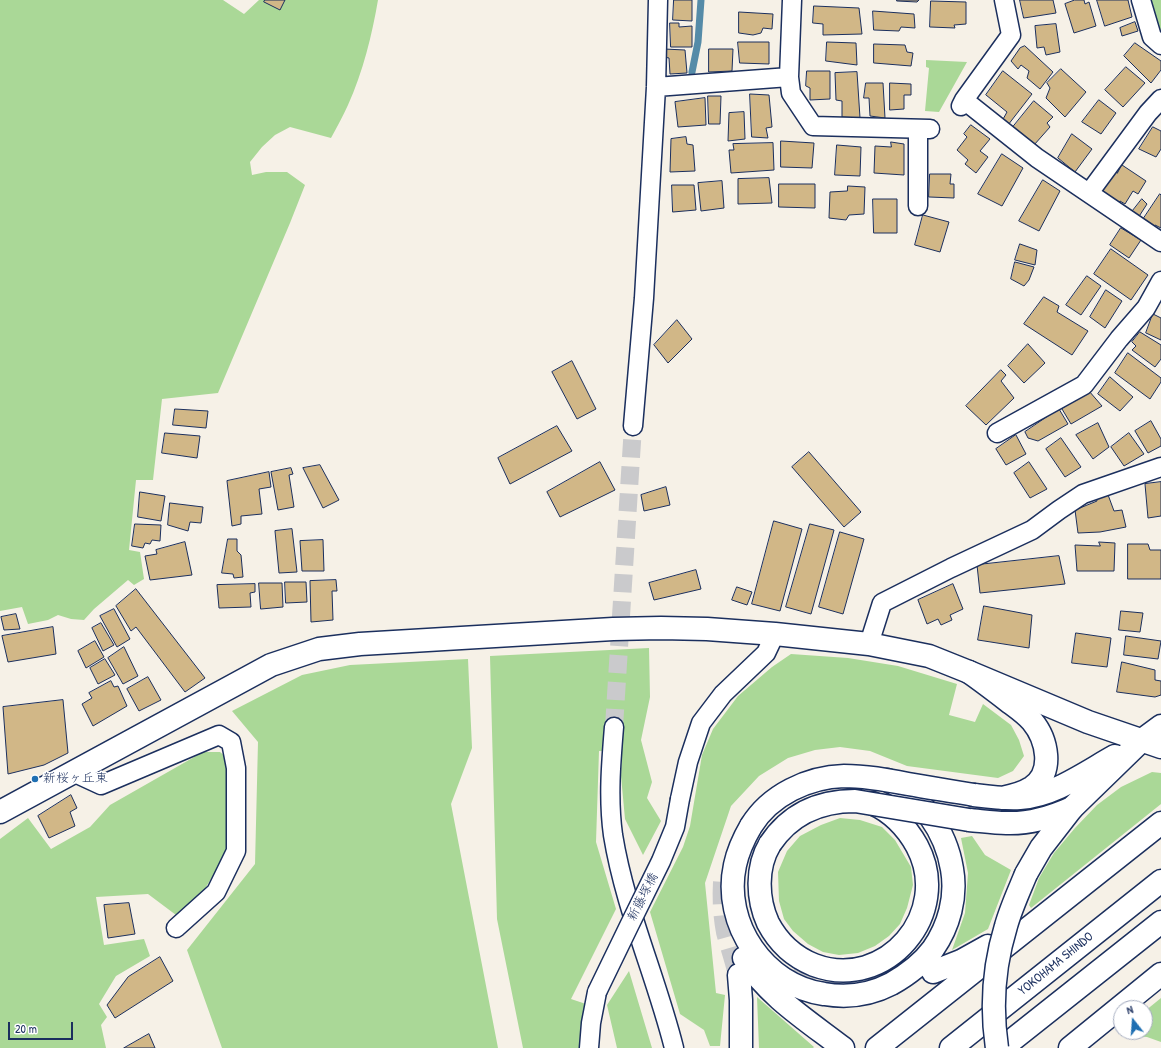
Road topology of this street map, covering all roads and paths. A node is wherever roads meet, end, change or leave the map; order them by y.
1 (658, 0) edge
2 (792, 0) edge
3 (1004, 0) edge
4 (1140, 0) edge
5 (1161, 45) edge
6 (789, 77) junction
7 (656, 87) junction
8 (1161, 99) edge
9 (1089, 194) junction
10 (918, 206) dead end
11 (1161, 242) edge
12 (1161, 281) edge
13 (633, 426) tunnel mouth
14 (997, 432) dead end
15 (1161, 467) edge
16 (775, 634) junction
17 (869, 644) junction
18 (969, 672) junction
19 (614, 726) tunnel mouth
20 (1161, 726) edge
21 (1152, 744) edge
22 (75, 772) junction
23 (1002, 798) junction
24 (1072, 808) junction
25 (0, 812) edge
26 (1161, 824) edge
27 (758, 832) junction
28 (1140, 840) junction
29 (735, 866) junction
30 (1161, 881) edge
31 (1161, 922) edge
32 (176, 928) dead end
33 (933, 972) dead end
34 (1161, 974) edge
35 (739, 975) tunnel mouth
36 (836, 1042) edge
37 (589, 1048) edge
38 (674, 1048) edge
39 (741, 1048) edge
40 (878, 1048) edge
41 (951, 1048) edge
42 (997, 1048) edge
43 (1002, 1048) edge
44 (1070, 1048) edge

1 - 7 street
2 - 6 street
3 - 9 street
4 - 5 street
6 - 7 street
6 - 10 street
7 - 13 street
8 - 9 street
9 - 11 street
12 - 14 street
15 - 17 street
16 - 17 main road
16 - 22 main road
16 - 37 street, 新藤塚橋, bridge
17 - 18 main road
18 - 21 main road
18 - 23 main road
19 - 38 street
20 - 21 main road
21 - 23 main road
21 - 24 main road
22 - 25 main road
22 - 32 street
23 - 27 main road, bridge
24 - 27 main road, bridge
24 - 42 main road, bridge
26 - 28 main road
27 - 27 main road
27 - 29 main road
27 - 29 main road
28 - 33 main road
28 - 40 main road
29 - 36 main road
30 - 41 main road, YOKOHAMA SHINDO
31 - 43 main road
34 - 44 main road
35 - 39 main road

